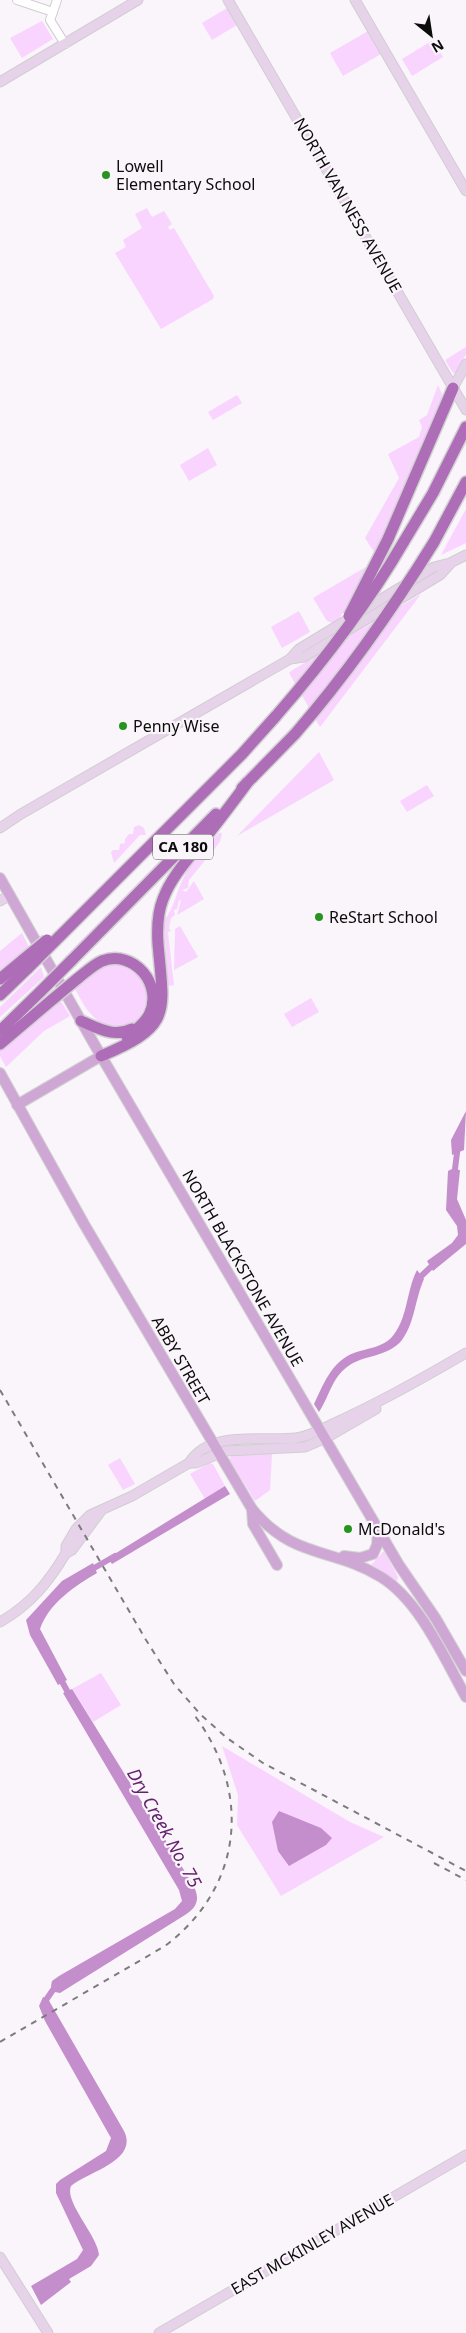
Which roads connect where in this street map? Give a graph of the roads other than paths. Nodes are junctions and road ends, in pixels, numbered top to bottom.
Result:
1 (17, 0) edge
2 (57, 0) edge
3 (138, 0) edge
4 (228, 0) edge
5 (355, 0) edge
6 (53, 12) junction
7 (65, 44) junction
8 (0, 82) edge
9 (466, 192) edge
10 (466, 364) edge
11 (453, 388) junction
12 (466, 410) edge
13 (466, 427) edge
14 (466, 482) edge
15 (466, 498) edge
16 (434, 542) junction
17 (466, 555) edge
18 (320, 663) junction
19 (248, 783) junction
20 (21, 814) junction
21 (0, 822) edge
22 (0, 828) edge
23 (0, 878) edge
24 (10, 895) junction
25 (0, 901) edge
26 (26, 963) junction
27 (0, 979) edge
28 (0, 996) edge
29 (81, 1021) junction
30 (144, 1022) junction
31 (2, 1036) edge
32 (102, 1056) junction
33 (0, 1073) edge
34 (17, 1104) junction
35 (466, 1353) edge
36 (323, 1434) junction
37 (215, 1449) junction
38 (252, 1509) junction
39 (378, 1528) junction
40 (304, 1549) junction
41 (276, 1565) dead end
42 (0, 1622) edge
43 (466, 1671) edge
44 (466, 1697) edge
45 (466, 2155) edge
46 (0, 2257) edge
47 (48, 2333) edge
48 (159, 2333) edge

1 - 6 street
2 - 6 street
3 - 7 main road
4 - 11 main road, NORTH VAN NESS AVENUE
5 - 9 main road
6 - 7 street
7 - 8 main road
10 - 11 main road
11 - 12 main road, NORTH VAN NESS AVENUE
11 - 18 highway, bridge
13 - 18 highway, CA 180, bridge
14 - 16 highway, CA 180
15 - 16 highway
16 - 19 highway, CA 180, bridge
17 - 20 main road
18 - 26 highway, CA 180, bridge
19 - 31 highway, CA 180, bridge
19 - 32 highway
20 - 21 main road
20 - 22 main road
23 - 24 main road, NORTH BLACKSTONE AVENUE
24 - 25 main road
24 - 29 main road, NORTH BLACKSTONE AVENUE
26 - 27 highway
26 - 28 highway, CA 180
29 - 30 highway
29 - 32 main road, NORTH BLACKSTONE AVENUE
30 - 31 highway, bridge
30 - 32 highway
32 - 34 main road
32 - 36 main road, NORTH BLACKSTONE AVENUE
33 - 34 main road, ABBY STREET
34 - 37 main road, ABBY STREET
35 - 36 main road
36 - 37 main road
36 - 39 main road, NORTH BLACKSTONE AVENUE
37 - 38 main road, ABBY STREET
37 - 42 main road
38 - 40 main road, ABBY STREET
38 - 41 main road
39 - 40 main road
39 - 43 main road, NORTH BLACKSTONE AVENUE
40 - 44 main road, ABBY STREET
45 - 48 main road, EAST MCKINLEY AVENUE
46 - 47 main road

